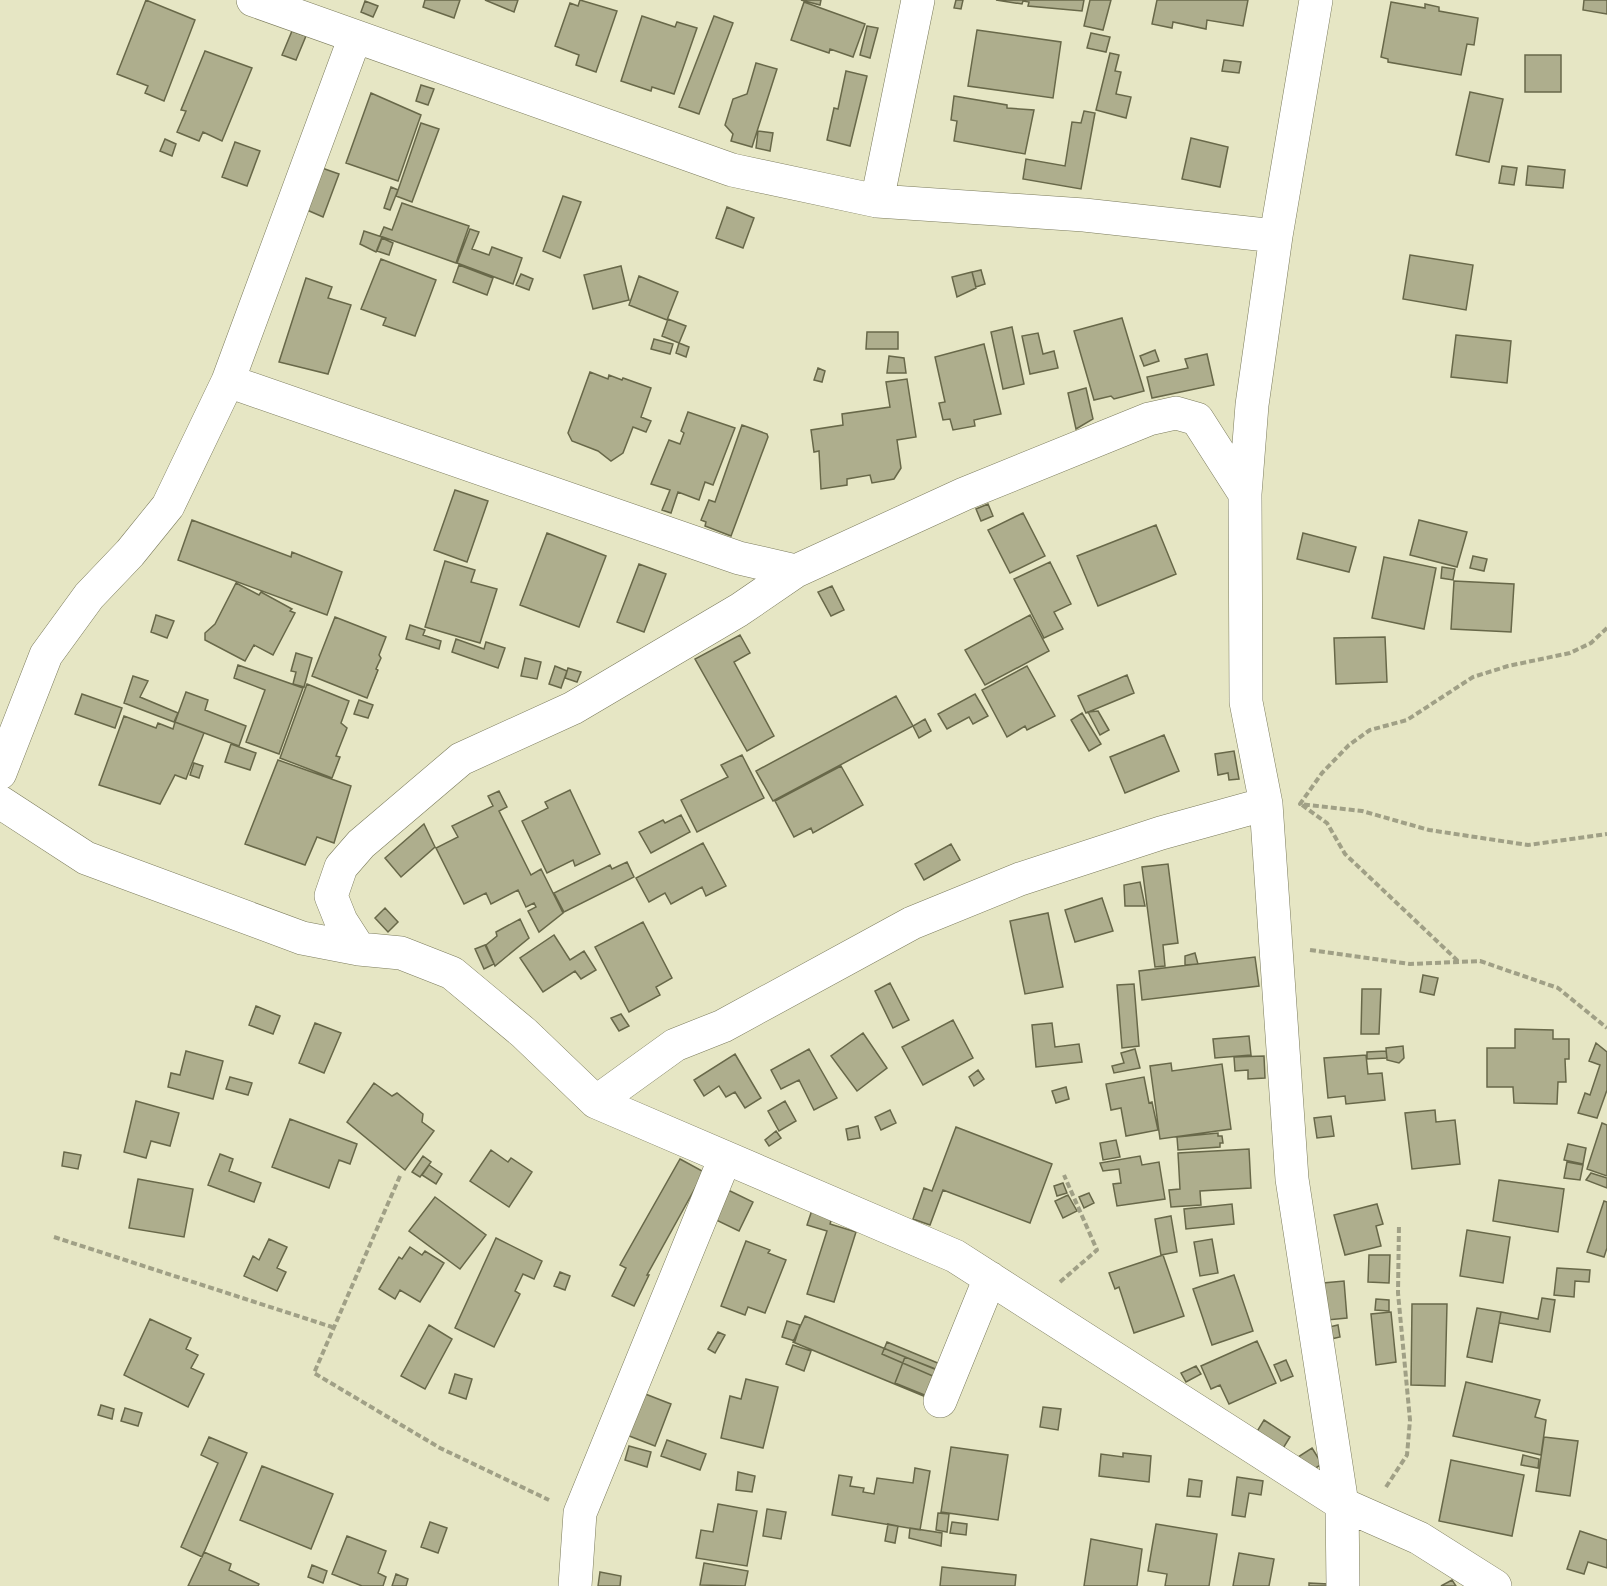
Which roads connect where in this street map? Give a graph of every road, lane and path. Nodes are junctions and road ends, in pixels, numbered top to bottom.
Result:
1 (253, 0) edge
2 (918, 0) edge
3 (1316, 0) edge
4 (355, 37) junction
5 (877, 201) junction
6 (1276, 236) junction
7 (228, 381) junction
8 (1245, 494) junction
9 (796, 571) junction
10 (1607, 628) edge
11 (0, 773) edge
12 (0, 802) edge
13 (1266, 804) junction
14 (1300, 804) junction
15 (1607, 834) edge
16 (1272, 914) junction
17 (358, 949) junction
18 (1459, 962) junction
19 (1607, 1028) edge
20 (596, 1102) junction
21 (725, 1158) junction
22 (1064, 1175) dead end
23 (400, 1176) dead end
24 (1399, 1224) dead end
25 (54, 1237) dead end
26 (990, 1278) junction
27 (1033, 1306) junction
28 (332, 1327) junction
29 (940, 1401) dead end
30 (1354, 1509) junction
31 (580, 1513) junction
32 (574, 1586) edge
33 (1343, 1586) edge
34 (1495, 1586) edge

1 - 4 street
2 - 5 street
3 - 6 street
4 - 5 street
4 - 7 street
5 - 6 street
6 - 8 street
7 - 9 street
7 - 11 street
8 - 9 street
8 - 13 street
9 - 17 street
10 - 14 path
12 - 17 street
13 - 14 path
13 - 16 street
13 - 20 street
14 - 15 path
14 - 18 path
16 - 18 path
16 - 30 street
17 - 20 street
18 - 19 path
20 - 21 street
21 - 26 street
21 - 31 street
22 - 27 path
23 - 28 path
24 - 30 path
25 - 28 path
26 - 27 street
26 - 29 street
27 - 30 street
28 - 31 path
30 - 33 street
30 - 34 street
31 - 32 street

